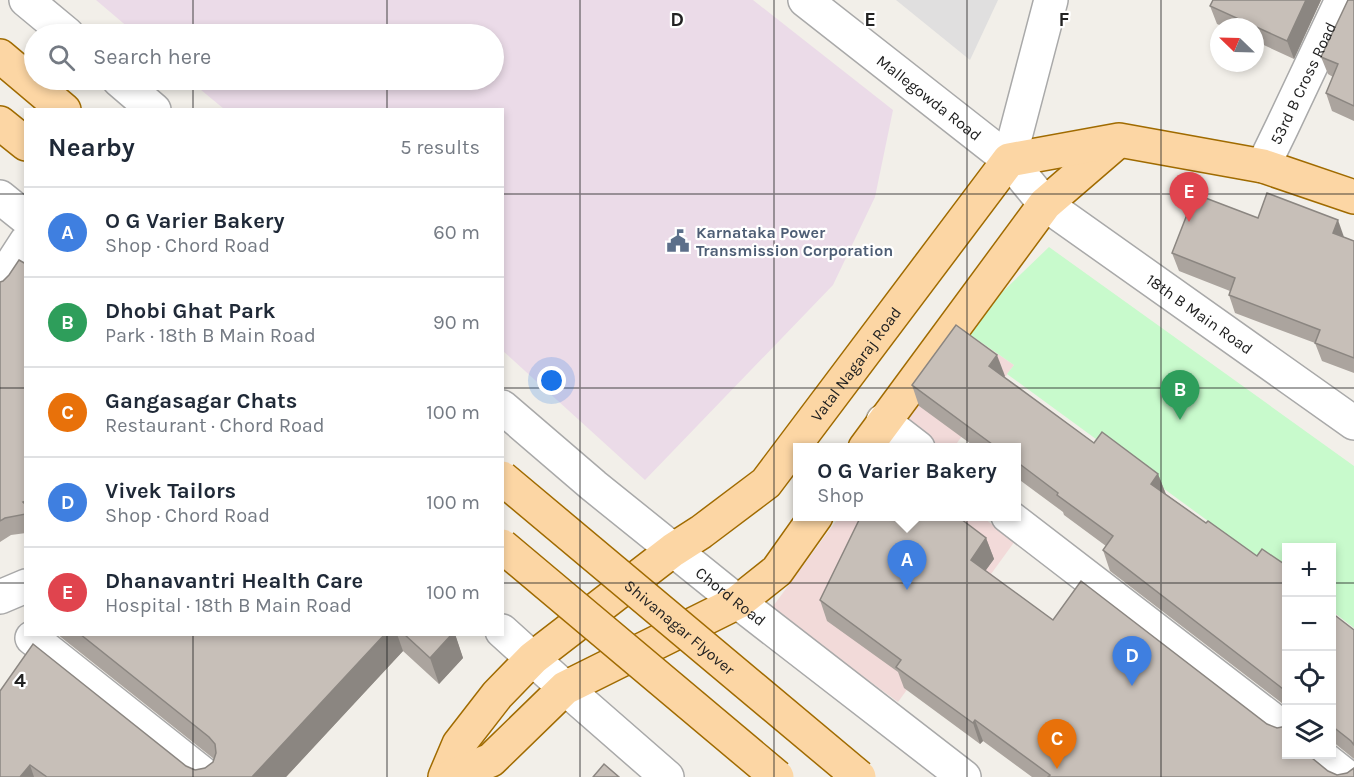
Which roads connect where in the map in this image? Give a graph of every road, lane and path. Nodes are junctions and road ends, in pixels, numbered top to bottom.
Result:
1 (26, 0) edge
2 (805, 0) edge
3 (1051, 0) edge
4 (1342, 0) edge
5 (55, 24) edge
6 (0, 56) edge
7 (24, 76) edge
8 (40, 90) edge
9 (131, 90) edge
10 (62, 108) edge
11 (152, 108) edge
12 (0, 123) edge
13 (1119, 140) junction
14 (24, 142) edge
15 (1009, 160) junction
16 (1263, 166) junction
17 (0, 197) edge
18 (1354, 197) edge
19 (1045, 204) junction
20 (24, 216) edge
21 (24, 245) edge
22 (0, 282) edge
23 (504, 409) edge
24 (883, 421) junction
25 (1354, 423) edge
26 (796, 443) edge
27 (868, 443) edge
28 (913, 443) edge
29 (793, 447) edge
30 (504, 480) edge
31 (812, 521) edge
32 (1015, 521) edge
33 (504, 548) edge
34 (673, 550) junction
35 (24, 587) edge
36 (0, 597) edge
37 (738, 602) junction
38 (504, 633) edge
39 (32, 638) dead end
40 (533, 658) junction
41 (565, 688) junction
42 (1282, 726) edge
43 (1324, 759) edge
44 (207, 777) edge
45 (445, 777) edge
46 (450, 777) edge
47 (667, 777) edge
48 (777, 777) edge
49 (859, 777) edge
50 (964, 777) edge
51 (1347, 777) edge

1 - 5 street
2 - 15 street, Mallegowda Road
3 - 15 street
4 - 16 street, 53rd B Cross Road
6 - 7 main road
8 - 10 main road
9 - 11 street
12 - 14 main road
13 - 15 main road
13 - 16 main road
13 - 19 main road
15 - 19 street, Mallegowda Road
15 - 26 main road, Vatal Nagaraj Road
16 - 18 main road
17 - 20 street
19 - 24 main road
19 - 25 street, 18th B Main Road
21 - 22 street
23 - 34 street, Chord Road
24 - 27 main road
24 - 28 street
29 - 34 main road, Vatal Nagaraj Road
30 - 49 main road, Shivanagar Flyover, bridge
31 - 37 main road
32 - 42 street
33 - 48 main road, bridge
34 - 37 street, Chord Road
34 - 40 main road, Vatal Nagaraj Road
35 - 36 street
37 - 41 main road
37 - 50 street, Chord Road
38 - 40 street
39 - 44 street
40 - 41 street
40 - 45 main road, Vatal Nagaraj Road
41 - 46 main road
41 - 47 street
43 - 51 street

